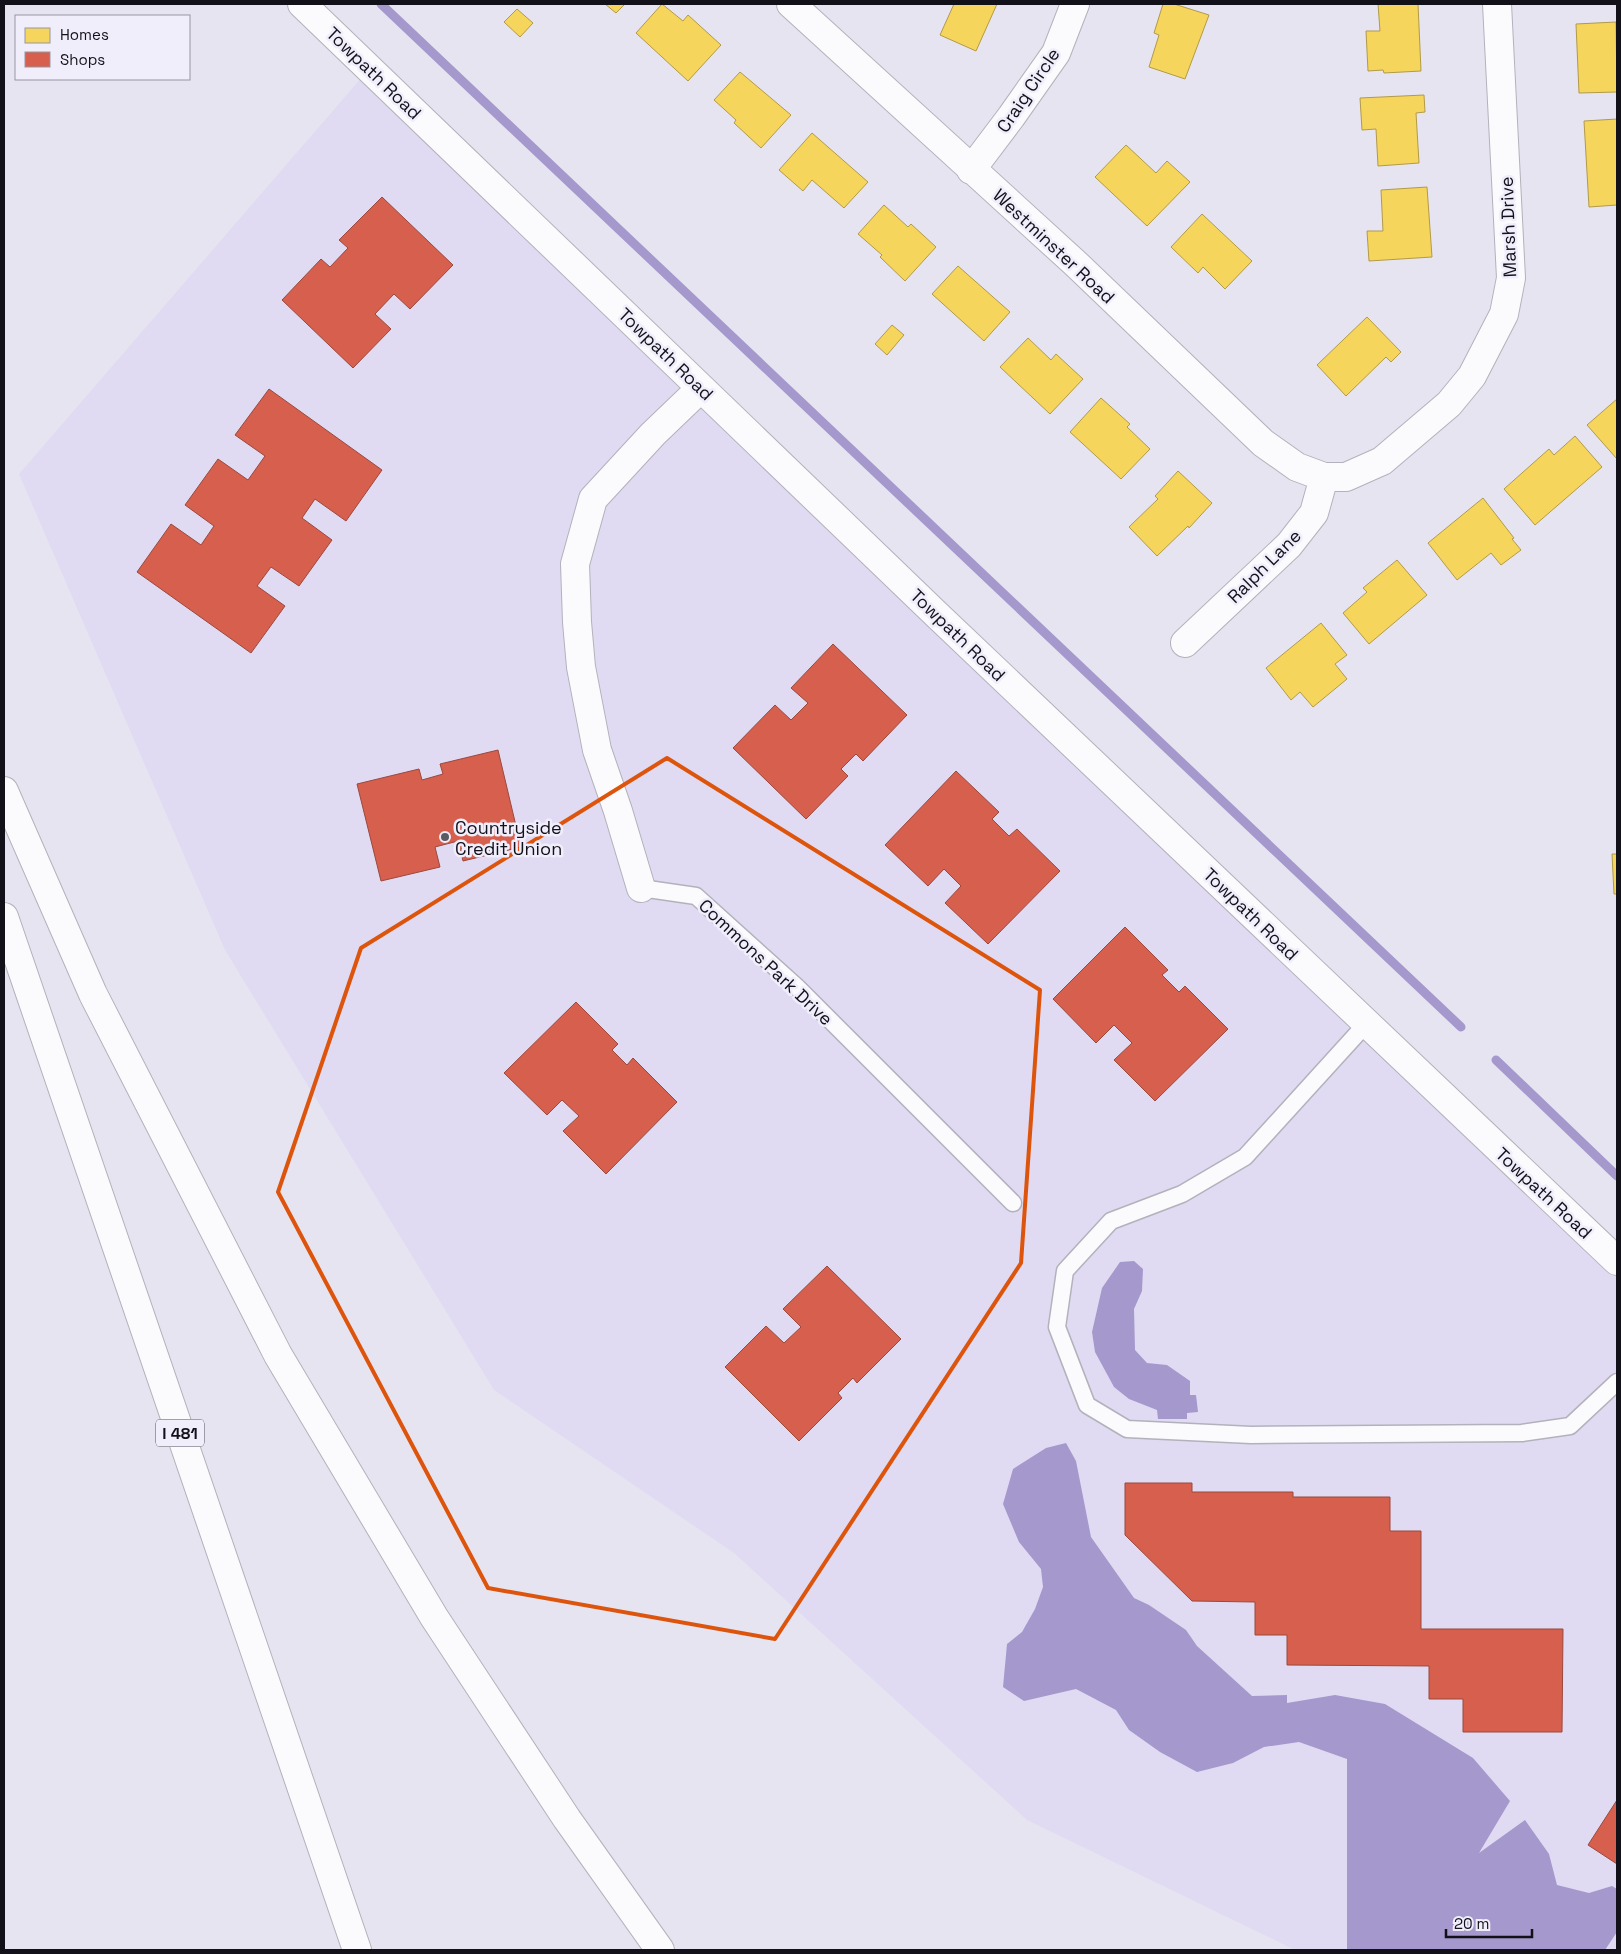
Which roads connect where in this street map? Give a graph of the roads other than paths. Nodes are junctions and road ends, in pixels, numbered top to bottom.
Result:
1 (302, 4) edge
2 (791, 4) edge
3 (1074, 4) edge
4 (1497, 4) edge
5 (972, 170) junction
6 (701, 388) junction
7 (1324, 477) junction
8 (1185, 643) dead end
9 (4, 791) edge
10 (642, 888) joint
11 (4, 917) edge
12 (1366, 1024) junction
13 (1013, 1203) dead end
14 (1617, 1261) edge
15 (1617, 1382) edge
16 (357, 1950) edge
17 (660, 1950) edge

1 - 6 main road, Towpath Road
2 - 5 main road, Westminster Road
3 - 5 main road, Craig Circle
4 - 7 main road, Marsh Drive
5 - 7 main road, Westminster Road
6 - 10 main road, Commons Park Drive
6 - 12 main road, Towpath Road
7 - 8 main road, Ralph Lane
9 - 17 main road
10 - 13 lane, Commons Park Drive
11 - 16 main road, I 481
12 - 14 main road, Towpath Road
12 - 15 lane

